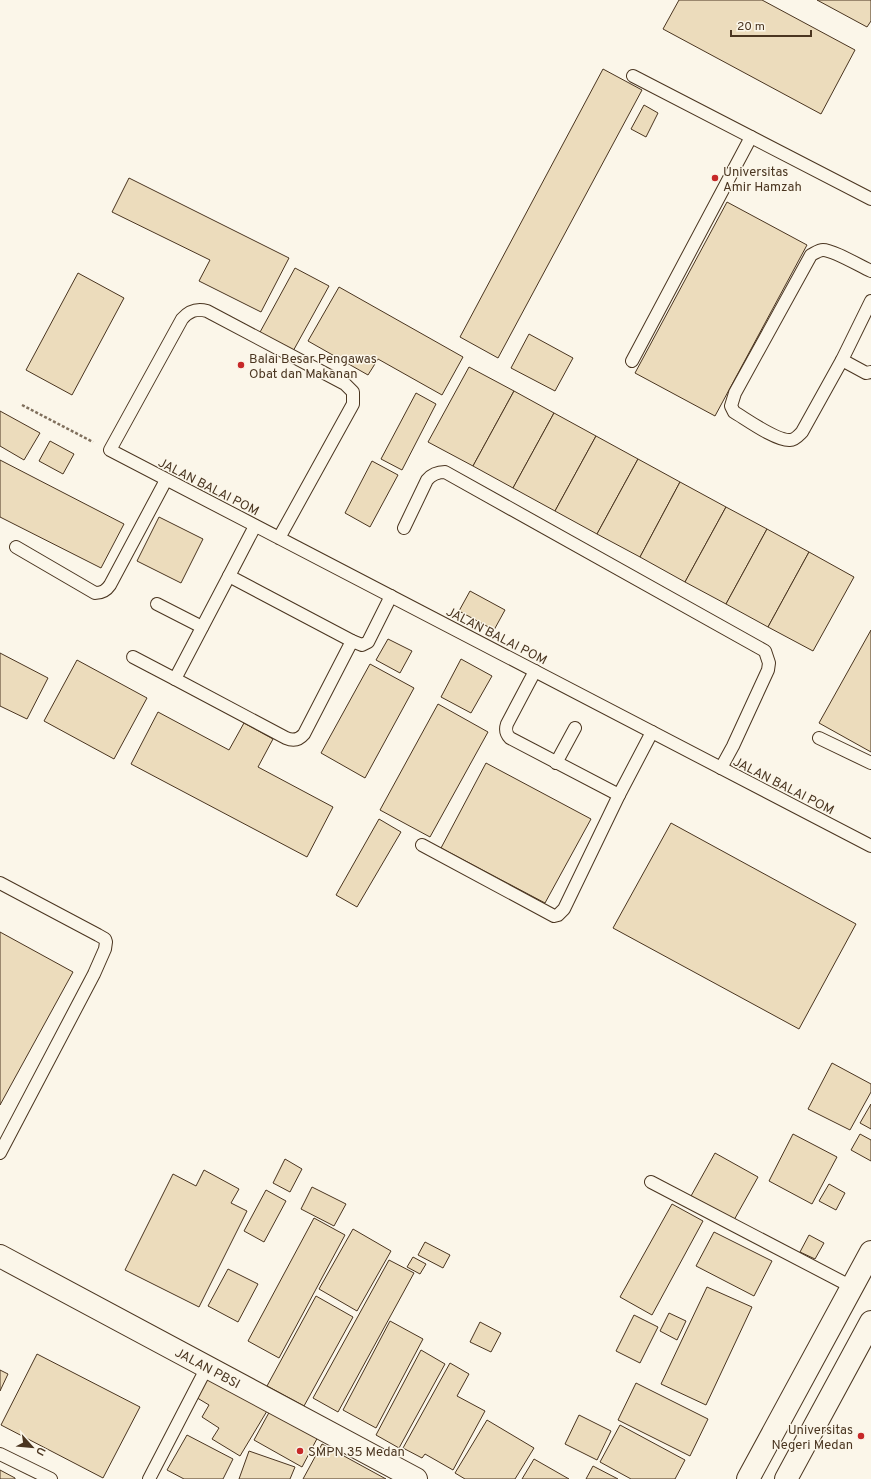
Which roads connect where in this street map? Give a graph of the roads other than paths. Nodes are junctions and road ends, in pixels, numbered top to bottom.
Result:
1 (633, 76) dead end
2 (751, 137) junction
3 (871, 199) edge
4 (871, 271) edge
5 (871, 301) edge
6 (842, 360) junction
7 (632, 361) dead end
8 (869, 375) edge
9 (166, 480) junction
10 (256, 526) junction
11 (404, 528) dead end
12 (279, 538) junction
13 (16, 547) dead end
14 (229, 576) junction
15 (391, 596) junction
16 (157, 604) dead end
17 (202, 627) junction
18 (352, 641) junction
19 (133, 657) dead end
20 (534, 671) junction
21 (174, 679) junction
22 (575, 728) dead end
23 (652, 732) junction
24 (819, 738) dead end
25 (556, 763) junction
26 (871, 764) edge
27 (721, 768) junction
28 (619, 795) junction
29 (422, 845) dead end
30 (871, 846) edge
31 (0, 883) edge
32 (0, 1152) edge
33 (652, 1182) dead end
34 (871, 1252) edge
35 (0, 1256) edge
36 (852, 1287) junction
37 (871, 1322) edge
38 (207, 1367) junction
39 (0, 1454) edge
40 (51, 1479) edge
41 (148, 1479) edge
42 (416, 1479) edge
43 (748, 1479) edge
44 (786, 1479) edge

1 - 2 lane
2 - 3 lane
2 - 7 lane
4 - 6 lane
5 - 6 lane
6 - 8 lane
9 - 10 lane, JALAN BALAI POM
9 - 12 lane, JALAN BALAI POM
9 - 13 lane
10 - 12 lane, JALAN BALAI POM
10 - 14 lane
11 - 27 lane
12 - 15 lane, JALAN BALAI POM
14 - 17 lane
14 - 18 lane
15 - 18 lane
15 - 20 lane, JALAN BALAI POM
16 - 17 lane
17 - 21 lane
18 - 21 lane
19 - 21 lane
20 - 23 lane, JALAN BALAI POM
20 - 25 lane
22 - 25 lane
23 - 27 lane, JALAN BALAI POM
23 - 28 lane
24 - 26 lane
25 - 28 lane
27 - 30 lane, JALAN BALAI POM
28 - 29 lane
31 - 32 lane
33 - 36 lane
34 - 36 street
35 - 38 street, JALAN PBSI
36 - 43 street
37 - 44 street
38 - 41 lane
38 - 42 street, JALAN PBSI
39 - 40 lane

